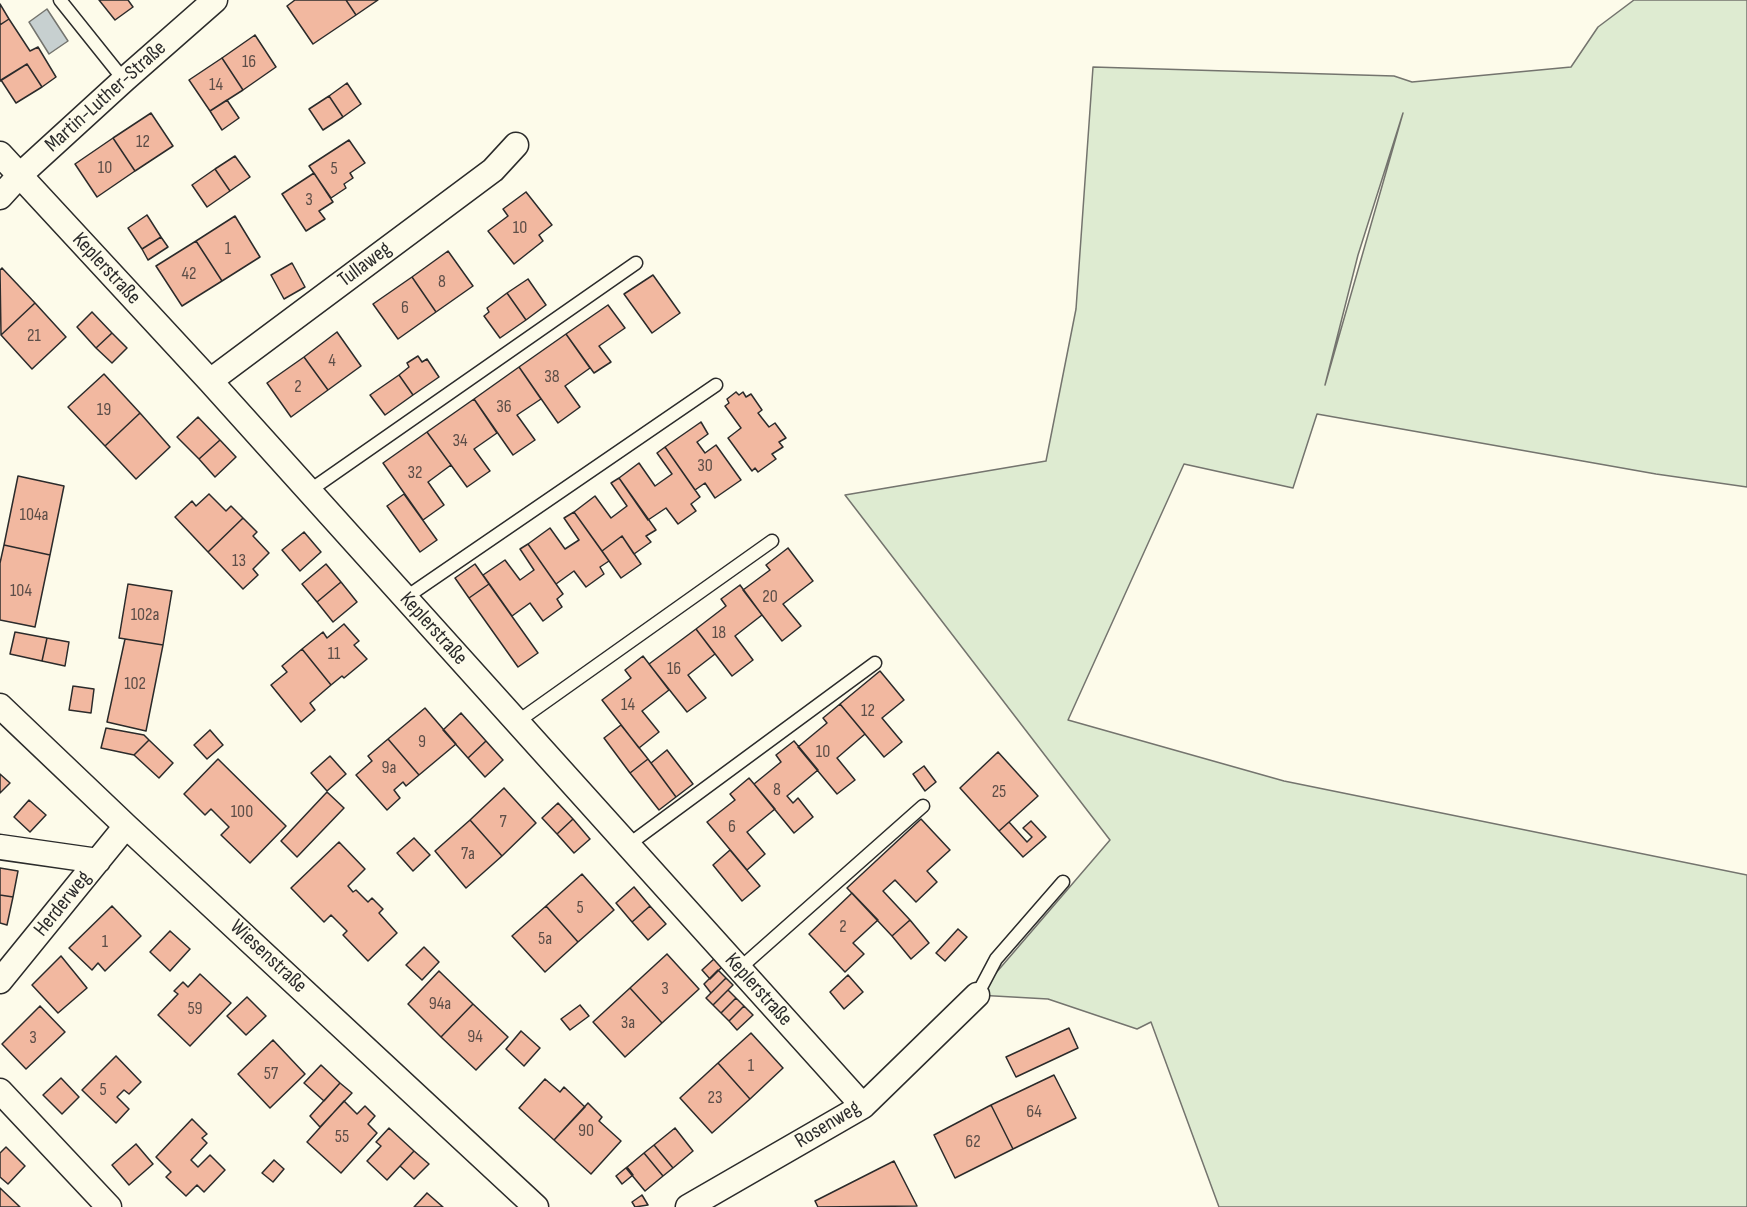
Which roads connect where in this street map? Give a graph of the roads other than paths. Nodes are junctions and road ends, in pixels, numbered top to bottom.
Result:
1 (60, 0) edge
2 (215, 0) edge
3 (124, 80) junction
4 (516, 145) dead end
5 (0, 154) edge
6 (20, 175) junction
7 (0, 197) edge
8 (636, 263) dead end
9 (210, 381) junction
10 (716, 385) dead end
11 (309, 491) junction
12 (772, 541) dead end
13 (405, 598) junction
14 (875, 663) dead end
15 (0, 706) edge
16 (517, 722) junction
17 (923, 806) dead end
18 (126, 826) junction
19 (628, 845) junction
20 (0, 847) edge
21 (98, 861) junction
22 (1063, 882) dead end
23 (739, 969) junction
24 (0, 980) edge
25 (976, 995) joint
26 (0, 1090) edge
27 (862, 1106) junction
28 (109, 1207) edge
29 (536, 1207) edge
30 (688, 1207) edge

1 - 3 lane
2 - 3 street, Martin-Luther-Straße
3 - 6 street, Martin-Luther-Straße
4 - 9 street, Tullaweg
5 - 6 street, Keplerstraße
6 - 7 street, Martin-Luther-Straße
6 - 9 street, Keplerstraße
8 - 11 lane
9 - 11 street, Keplerstraße
10 - 13 lane
11 - 13 street, Keplerstraße
12 - 16 lane
13 - 16 street, Keplerstraße
14 - 19 lane
15 - 18 street, Wiesenstraße
16 - 19 street, Keplerstraße
17 - 23 lane
18 - 21 street, Herderweg
18 - 29 street, Wiesenstraße
19 - 23 street, Keplerstraße
20 - 21 street
21 - 24 street, Herderweg
22 - 25 lane
23 - 27 street, Keplerstraße
25 - 27 street, Rosenweg
26 - 28 street
27 - 30 street, Rosenweg

